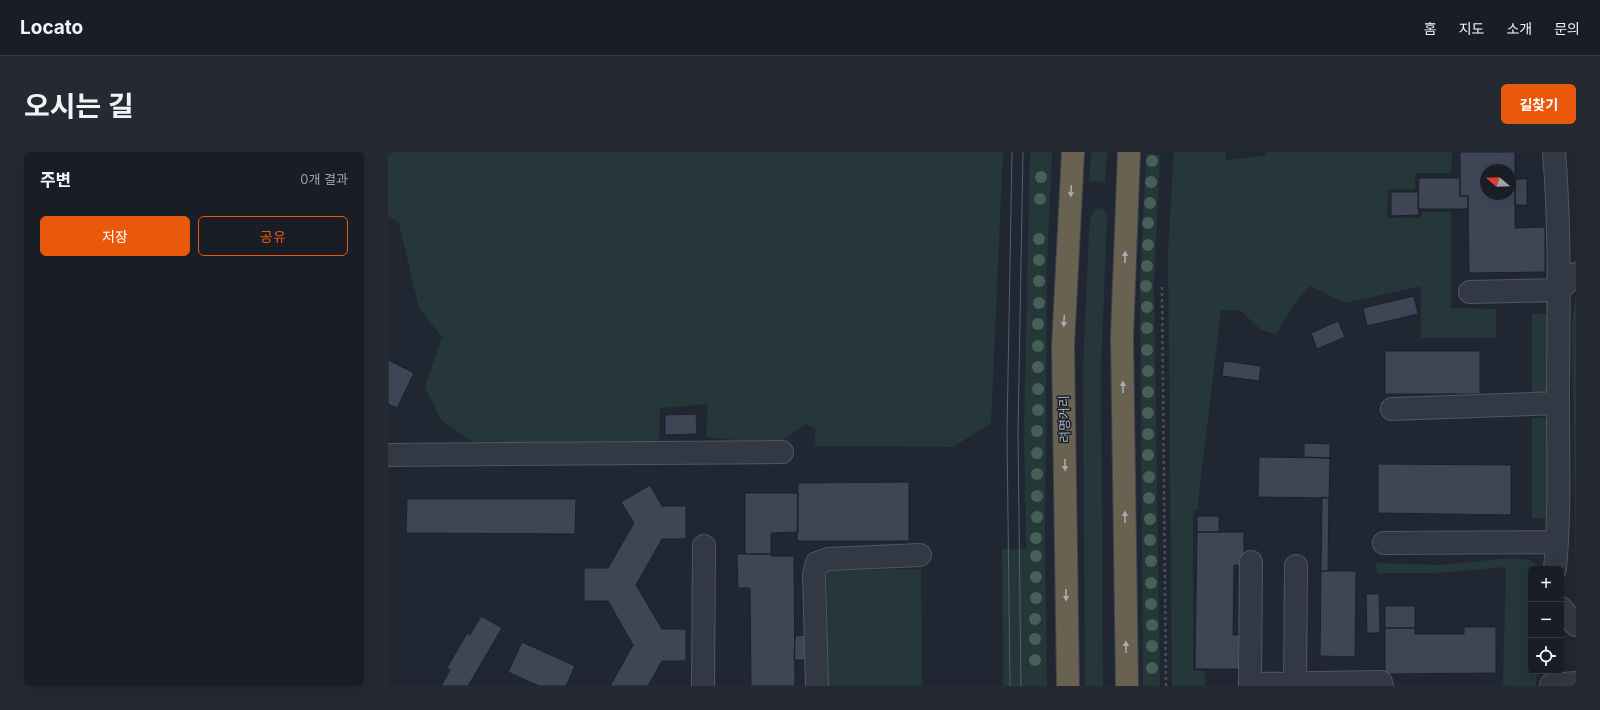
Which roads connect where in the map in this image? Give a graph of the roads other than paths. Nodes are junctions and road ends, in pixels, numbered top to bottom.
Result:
1 (1073, 152) edge
2 (1128, 152) edge
3 (1554, 152) edge
4 (1576, 274) edge
5 (1559, 290) junction
6 (1470, 292) dead end
7 (1558, 403) junction
8 (1392, 409) dead end
9 (782, 452) dead end
10 (388, 456) edge
11 (1557, 542) junction
12 (1384, 543) dead end
13 (704, 546) dead end
14 (920, 555) dead end
15 (1251, 562) dead end
16 (1296, 566) dead end
17 (1555, 566) edge
18 (1564, 611) edge
19 (1576, 625) edge
20 (1551, 681) edge
21 (1576, 683) edge
22 (1295, 684) junction
23 (703, 686) edge
24 (817, 686) edge
25 (1068, 686) edge
26 (1127, 686) edge
27 (1382, 686) edge

1 -> 25 highway, 려명거리
26 -> 2 highway
3 - 5 street
4 - 5 street
5 - 6 street
5 - 7 street
7 - 8 street
7 - 11 street
9 - 10 street
11 - 12 street
11 - 17 street
13 - 23 street
14 - 24 street
15 - 22 street
16 - 22 street
18 - 19 street
20 - 21 street
22 - 27 street

